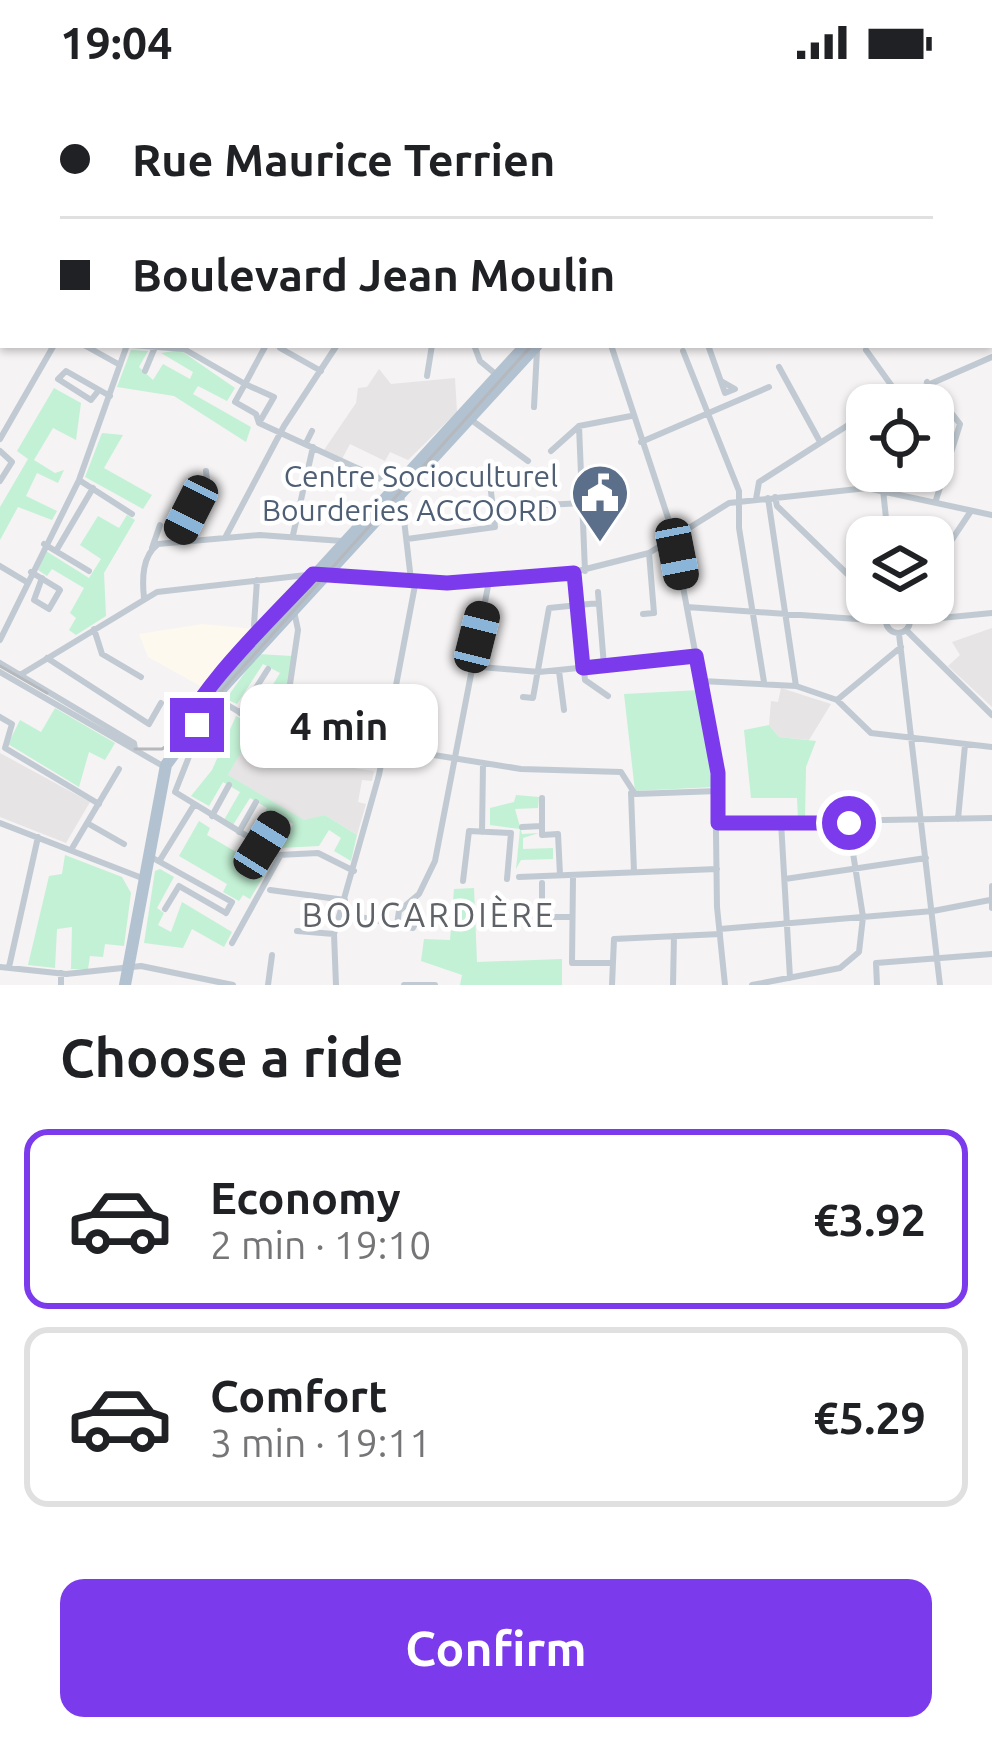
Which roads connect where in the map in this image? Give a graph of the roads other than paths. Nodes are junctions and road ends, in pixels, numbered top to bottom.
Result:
1 (51, 348) edge
2 (90, 348) edge
3 (128, 348) edge
4 (155, 348) edge
5 (170, 348) edge
6 (264, 348) edge
7 (280, 348) edge
8 (335, 348) edge
9 (432, 348) edge
10 (475, 348) edge
11 (523, 348) edge
12 (535, 348) edge
13 (537, 348) edge
14 (612, 348) edge
15 (709, 348) edge
16 (866, 350) dead end
17 (683, 351) dead end
18 (992, 357) edge
19 (120, 364) junction
20 (778, 367) dead end
21 (145, 371) dead end
22 (321, 371) junction
23 (427, 376) dead end
24 (497, 376) junction
25 (721, 380) dead end
26 (927, 382) junction
27 (245, 384) junction
28 (890, 384) edge
29 (923, 384) edge
30 (769, 387) dead end
31 (99, 390) junction
32 (110, 396) junction
33 (534, 406) dead end
34 (708, 413) junction
35 (0, 416) edge
36 (631, 416) junction
37 (470, 419) junction
38 (10, 422) junction
39 (260, 423) junction
40 (846, 425) edge
41 (579, 426) junction
42 (312, 430) dead end
43 (1, 436) edge
44 (281, 436) junction
45 (819, 440) junction
46 (640, 442) junction
47 (309, 445) junction
48 (0, 451) edge
49 (551, 451) dead end
50 (528, 461) dead end
51 (206, 470) dead end
52 (79, 480) junction
53 (414, 480) junction
54 (0, 481) edge
55 (93, 488) junction
56 (398, 490) junction
57 (846, 490) edge
58 (901, 492) edge
59 (771, 497) junction
60 (756, 499) junction
61 (741, 500) junction
62 (936, 501) junction
63 (584, 503) junction
64 (524, 506) dead end
65 (972, 509) junction
66 (132, 514) dead end
67 (992, 514) edge
68 (160, 525) dead end
69 (293, 535) junction
70 (226, 536) junction
71 (954, 536) edge
72 (407, 539) junction
73 (176, 541) junction
74 (342, 541) junction
75 (674, 542) junction
76 (44, 544) junction
77 (152, 548) junction
78 (56, 551) junction
79 (649, 553) junction
80 (0, 566) edge
81 (30, 571) junction
82 (585, 571) junction
83 (89, 572) dead end
84 (846, 572) edge
85 (574, 573) junction
86 (320, 574) junction
87 (42, 578) junction
88 (257, 580) junction
89 (413, 580) junction
90 (25, 581) junction
91 (489, 581) junction
92 (598, 592) dead end
93 (144, 598) junction
94 (599, 603) junction
95 (577, 605) junction
96 (688, 607) junction
97 (294, 611) junction
98 (754, 612) junction
99 (846, 612) edge
100 (992, 613) edge
101 (643, 614) dead end
102 (787, 614) junction
103 (954, 617) edge
104 (892, 624) edge
105 (908, 624) edge
106 (254, 625) dead end
107 (94, 629) junction
108 (903, 632) junction
109 (0, 640) edge
110 (901, 647) junction
111 (696, 656) junction
112 (47, 658) junction
113 (469, 666) junction
114 (604, 666) junction
115 (0, 668) edge
116 (583, 668) junction
117 (268, 669) dead end
118 (560, 671) junction
119 (539, 672) junction
120 (20, 675) junction
121 (141, 676) dead end
122 (702, 681) junction
123 (764, 682) junction
124 (796, 686) junction
125 (46, 695) junction
126 (523, 697) dead end
127 (608, 697) dead end
128 (214, 698) junction
129 (837, 700) junction
130 (161, 703) dead end
131 (564, 710) dead end
132 (240, 713) junction
133 (992, 715) edge
134 (0, 717) edge
135 (278, 735) dead end
136 (910, 737) junction
137 (965, 744) junction
138 (281, 745) dead end
139 (383, 747) junction
140 (992, 747) edge
141 (451, 759) junction
142 (483, 764) junction
143 (166, 766) junction
144 (119, 770) dead end
145 (229, 785) dead end
146 (718, 791) junction
147 (631, 793) junction
148 (542, 798) dead end
149 (256, 802) dead end
150 (99, 804) junction
151 (194, 805) junction
152 (212, 816) junction
153 (280, 817) dead end
154 (992, 818) edge
155 (958, 819) junction
156 (921, 820) junction
157 (848, 821) junction
158 (781, 822) junction
159 (0, 823) edge
160 (87, 823) junction
161 (718, 823) junction
162 (542, 826) junction
163 (522, 827) dead end
164 (238, 832) junction
165 (482, 832) junction
166 (38, 837) junction
167 (124, 844) dead end
168 (262, 845) junction
169 (70, 850) junction
170 (280, 856) junction
171 (154, 858) junction
172 (926, 858) junction
173 (717, 869) junction
174 (855, 869) junction
175 (354, 872) junction
176 (634, 872) junction
177 (185, 874) junction
178 (560, 875) junction
179 (519, 877) dead end
180 (573, 878) dead end
181 (144, 879) junction
182 (507, 879) dead end
183 (784, 880) junction
184 (463, 881) dead end
185 (542, 884) dead end
186 (179, 886) junction
187 (992, 886) edge
188 (270, 890) dead end
189 (345, 900) junction
190 (991, 904) edge
191 (165, 909) dead end
192 (933, 911) junction
193 (341, 913) junction
194 (418, 916) dead end
195 (572, 917) junction
196 (863, 917) junction
197 (787, 923) junction
198 (397, 925) junction
199 (297, 931) dead end
200 (720, 931) junction
201 (334, 934) junction
202 (674, 936) junction
203 (232, 943) dead end
204 (992, 954) edge
205 (272, 955) dead end
206 (937, 958) junction
207 (613, 963) junction
208 (130, 965) junction
209 (4, 967) edge
210 (61, 973) junction
211 (809, 975) junction
212 (790, 978) junction
213 (210, 982) edge
214 (61, 985) edge
215 (125, 985) edge
216 (232, 985) edge
217 (268, 985) edge
218 (335, 985) edge
219 (404, 985) edge
220 (435, 985) edge
221 (612, 985) edge
222 (673, 985) edge
223 (726, 985) edge
224 (752, 985) edge
225 (812, 985) edge
226 (877, 985) edge
227 (940, 985) edge

1 - 38 street
2 - 19 street
3 - 19 street
4 - 21 street
5 - 27 street
6 - 27 street
7 - 22 street
8 - 22 street
9 - 23 street
10 - 24 street
11 - 24 main road
12 - 37 main road
13 - 33 street
14 - 36 street
15 - 25 street
16 - 28 street
17 - 34 street
18 - 26 street
19 - 32 street
20 - 45 street
22 - 44 street
24 - 56 main road
26 - 29 street
26 - 62 street
27 - 39 street
27 - 39 street
30 - 34 street
31 - 31 street
31 - 32 street
32 - 52 street
34 - 46 street
34 - 61 street
35 - 38 street
36 - 41 street
36 - 46 street
37 - 50 street
37 - 53 main road
38 - 43 street
39 - 44 street
40 - 45 street
41 - 49 street
41 - 63 street
42 - 47 street
44 - 47 street
44 - 70 street
45 - 60 street
46 - 75 street
47 - 56 street
47 - 69 street
48 - 54 street
51 - 73 street
52 - 55 street
52 - 76 street
53 - 56 main road
53 - 72 street
55 - 66 street
55 - 78 street
56 - 72 street
56 - 74 main road
56 - 86 main road
57 - 59 street
58 - 62 street
59 - 60 street
59 - 84 street
59 - 102 street
60 - 61 street
61 - 75 street
61 - 98 street
62 - 65 street
63 - 64 street
63 - 82 street
65 - 67 street
65 - 71 street
68 - 77 street
69 - 70 street
69 - 74 street
70 - 73 street
72 - 89 street
73 - 77 street
74 - 86 main road
75 - 79 street
75 - 96 street
76 - 78 street
76 - 81 street
77 - 93 street
78 - 83 street
79 - 82 street
79 - 101 street
80 - 90 street
81 - 87 street
81 - 90 street
82 - 85 street
85 - 91 street
85 - 95 street
86 - 88 street
86 - 89 street
86 - 97 main road
86 - 128 main road
87 - 87 street
88 - 93 street
88 - 106 street
89 - 91 street
89 - 139 street
90 - 109 street
91 - 113 street
92 - 94 street
93 - 107 street
94 - 95 street
94 - 114 street
95 - 116 street
95 - 119 street
96 - 98 street
96 - 111 street
97 - 128 main road
97 - 138 street
98 - 102 street
98 - 123 street
99 - 102 street
100 - 103 street
102 - 124 street
104 - 108 street
105 - 108 street
107 - 112 street
107 - 121 street
108 - 110 street
108 - 133 street
110 - 129 street
110 - 136 street
111 - 114 street
111 - 122 street
112 - 120 street
112 - 130 street
113 - 119 street
113 - 141 street
114 - 116 street
115 - 120 street
115 - 125 street
116 - 118 street
116 - 127 street
117 - 132 street
118 - 119 street
118 - 131 street
119 - 126 street
120 - 125 street
122 - 123 street
122 - 146 street
123 - 124 street
124 - 129 street
125 - 143 street
128 - 132 street
128 - 143 main road
128 - 151 street
129 - 136 street
132 - 135 street
134 - 150 street
136 - 137 street
136 - 156 street
137 - 140 street
137 - 155 street
139 - 141 street
139 - 175 street
141 - 142 street
141 - 198 street
142 - 147 street
142 - 165 street
143 - 171 main road
144 - 150 street
145 - 152 street
146 - 147 street
146 - 161 street
147 - 176 street
148 - 162 street
149 - 164 street
150 - 160 street
151 - 152 street
151 - 171 street
152 - 164 street
153 - 168 street
154 - 155 street
155 - 156 street
156 - 157 street
156 - 172 street
157 - 158 street
157 - 174 street
158 - 161 street
158 - 183 street
159 - 166 street
160 - 167 street
160 - 169 street
161 - 173 street
162 - 163 street
162 - 178 street
164 - 168 street
165 - 182 street
165 - 184 street
166 - 169 street
166 - 209 street
168 - 170 street
169 - 181 street
170 - 175 street
170 - 203 street
171 - 177 street
171 - 181 main road
172 - 174 street
172 - 192 street
173 - 176 street
173 - 200 street
174 - 183 street
174 - 196 street
175 - 189 street
176 - 178 street
177 - 186 street
177 - 186 street
178 - 179 street
180 - 195 street
181 - 208 main road
183 - 197 street
185 - 195 street
186 - 191 street
187 - 190 street
188 - 189 street
189 - 193 street
190 - 192 street
192 - 196 street
192 - 206 street
193 - 198 street
193 - 201 street
194 - 198 street
195 - 207 street
196 - 197 street
196 - 211 street
197 - 200 street
197 - 212 street
199 - 201 street
200 - 202 street
200 - 223 street
201 - 218 street
202 - 207 street
202 - 222 street
204 - 206 street
205 - 217 street
206 - 226 street
206 - 227 street
207 - 221 street
208 - 210 street
208 - 213 street
208 - 215 main road
209 - 210 street
210 - 214 street
211 - 212 street
211 - 225 street
212 - 224 street
213 - 216 street
219 - 220 street

